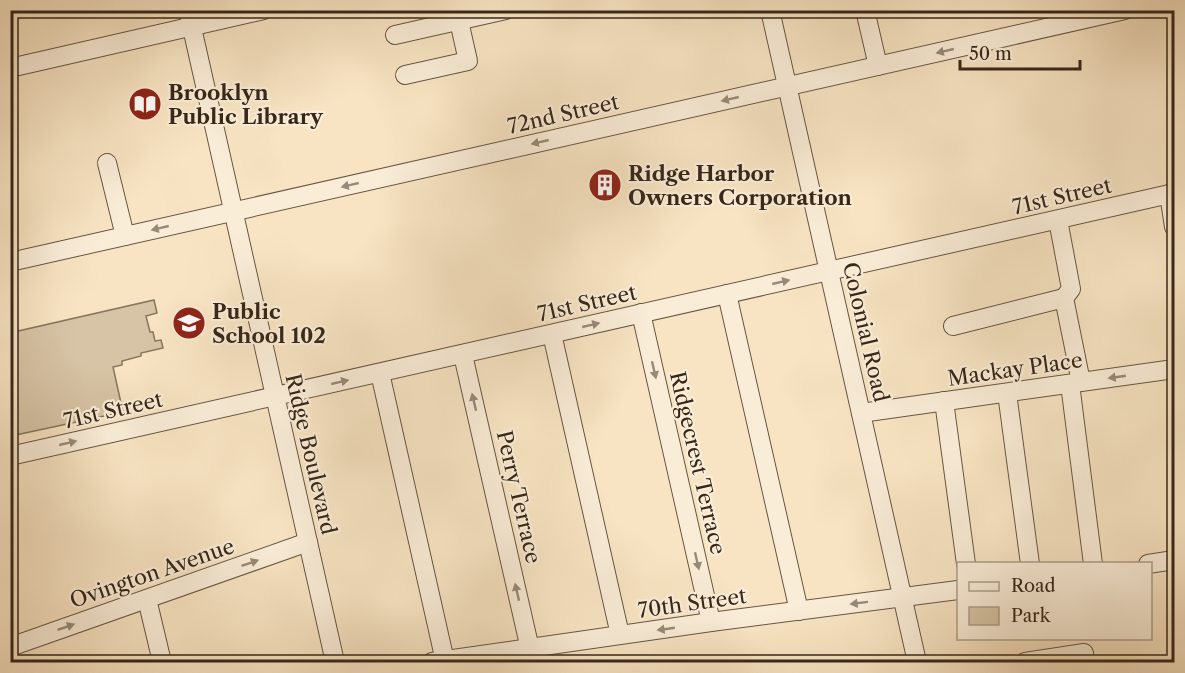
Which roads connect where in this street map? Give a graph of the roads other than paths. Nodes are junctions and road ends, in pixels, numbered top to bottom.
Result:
1 (264, 10) edge
2 (506, 10) edge
3 (770, 10) edge
4 (865, 10) edge
5 (1125, 10) edge
6 (190, 19) edge
7 (459, 21) junction
8 (395, 35) dead end
9 (878, 66) junction
10 (10, 68) edge
11 (405, 75) dead end
12 (788, 87) junction
13 (107, 163) dead end
14 (1172, 194) edge
15 (232, 212) junction
16 (1058, 220) junction
17 (1174, 227) edge
18 (124, 236) junction
19 (10, 262) edge
20 (829, 271) junction
21 (727, 294) junction
22 (1064, 298) junction
23 (641, 313) junction
24 (953, 326) dead end
25 (552, 334) junction
26 (463, 355) junction
27 (1174, 369) edge
28 (380, 373) junction
29 (1076, 383) junction
30 (1007, 393) junction
31 (275, 397) junction
32 (944, 401) junction
33 (861, 413) junction
34 (10, 456) edge
35 (308, 542) junction
36 (1174, 560) edge
37 (966, 562) edge
38 (1030, 562) edge
39 (1093, 562) edge
40 (1152, 563) edge
41 (957, 590) edge
42 (147, 598) junction
43 (902, 598) junction
44 (799, 611) junction
45 (711, 622) junction
46 (620, 635) junction
47 (10, 647) edge
48 (530, 649) junction
49 (1084, 653) dead end
50 (439, 662) edge
51 (162, 663) edge
52 (335, 663) edge
53 (917, 663) edge
54 (1025, 663) edge

1 - 6 street
2 - 7 street
3 - 12 street, Colonial Road
4 - 9 street
5 -> 9 street, 72nd Street
6 - 10 street
6 - 15 street, Ridge Boulevard
7 - 8 street
7 - 11 street
9 - 12 street, 72nd Street
12 -> 15 street, 72nd Street
12 - 20 street, Colonial Road
13 - 18 street
14 - 16 street, 71st Street
14 - 17 street
15 -> 18 street, 72nd Street
15 - 31 street, Ridge Boulevard
16 - 20 street, 71st Street
16 - 22 street
18 - 19 street, 72nd Street
21 -> 20 street, 71st Street
20 - 33 street, Colonial Road
21 - 23 street, 71st Street
21 - 44 street
22 - 24 street
22 - 29 street
25 -> 23 street, 71st Street
23 -> 45 street, Ridgecrest Terrace
25 - 26 street, 71st Street
25 - 46 street
26 - 28 street, 71st Street
48 -> 26 street, Perry Terrace
27 -> 29 street, Mackay Place
31 -> 28 street, 71st Street
28 - 50 street
29 - 30 street, Mackay Place
29 - 39 street
30 - 32 street, Mackay Place
30 - 38 street
34 -> 31 street, 71st Street
31 - 35 street, Ridge Boulevard
32 - 33 street, Mackay Place
32 - 37 street
33 - 43 street, Colonial Road
42 -> 35 street, Ovington Avenue
35 - 52 street, Ridge Boulevard
36 - 40 street
41 - 43 street, 70th Street
47 -> 42 street, Ovington Avenue
42 - 51 street
43 -> 44 street, 70th Street
43 - 53 street, Colonial Road
44 - 45 street, 70th Street
45 -> 46 street, 70th Street
46 - 48 street, 70th Street
48 - 50 street, 70th Street
49 - 54 street

